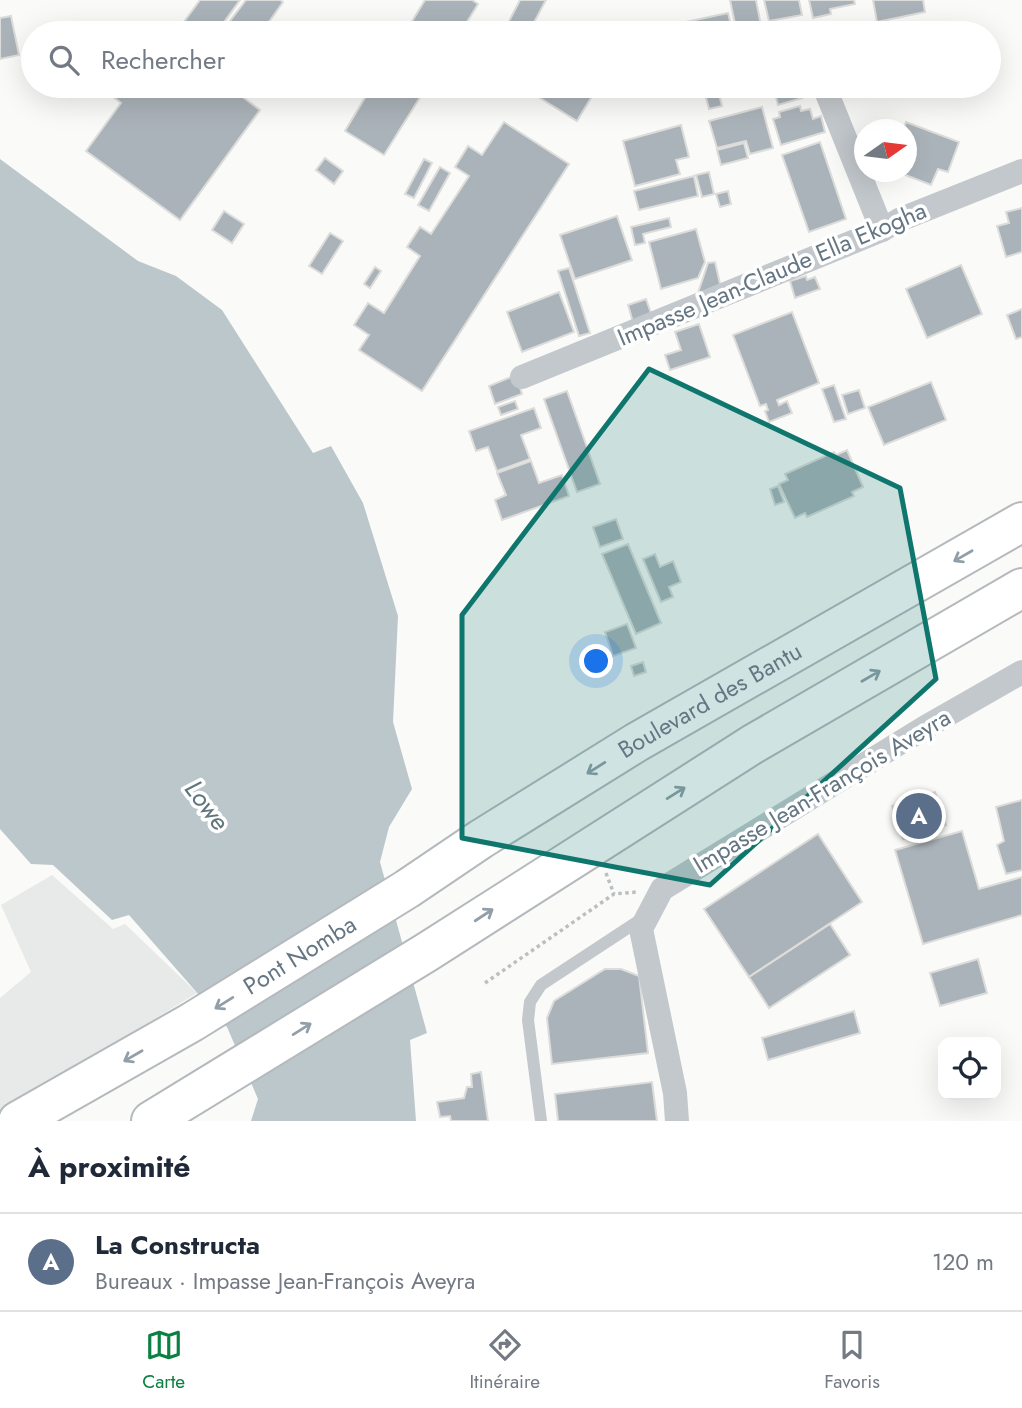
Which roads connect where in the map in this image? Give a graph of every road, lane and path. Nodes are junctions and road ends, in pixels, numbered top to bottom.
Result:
1 (829, 98) edge
2 (1022, 171) edge
3 (882, 230) junction
4 (522, 377) dead end
5 (1022, 522) edge
6 (1022, 588) edge
7 (1022, 671) edge
8 (605, 870) dead end
9 (407, 889) joint
10 (662, 889) junction
11 (614, 894) junction
12 (645, 922) junction
13 (485, 983) dead end
14 (18, 1121) edge
15 (151, 1121) edge
16 (541, 1121) edge
17 (677, 1121) edge

1 - 3 street
2 - 3 street, Impasse Jean-Claude Ella Ekogha
3 - 4 street, Impasse Jean-Claude Ella Ekogha
5 -> 9 highway, Boulevard des Bantu
15 -> 6 highway
7 - 10 street, Impasse Jean-François Aveyra
8 - 11 path
9 -> 14 highway, Pont Nomba
10 - 11 path
10 - 12 street
11 - 13 path
12 - 16 lane
12 - 17 street

